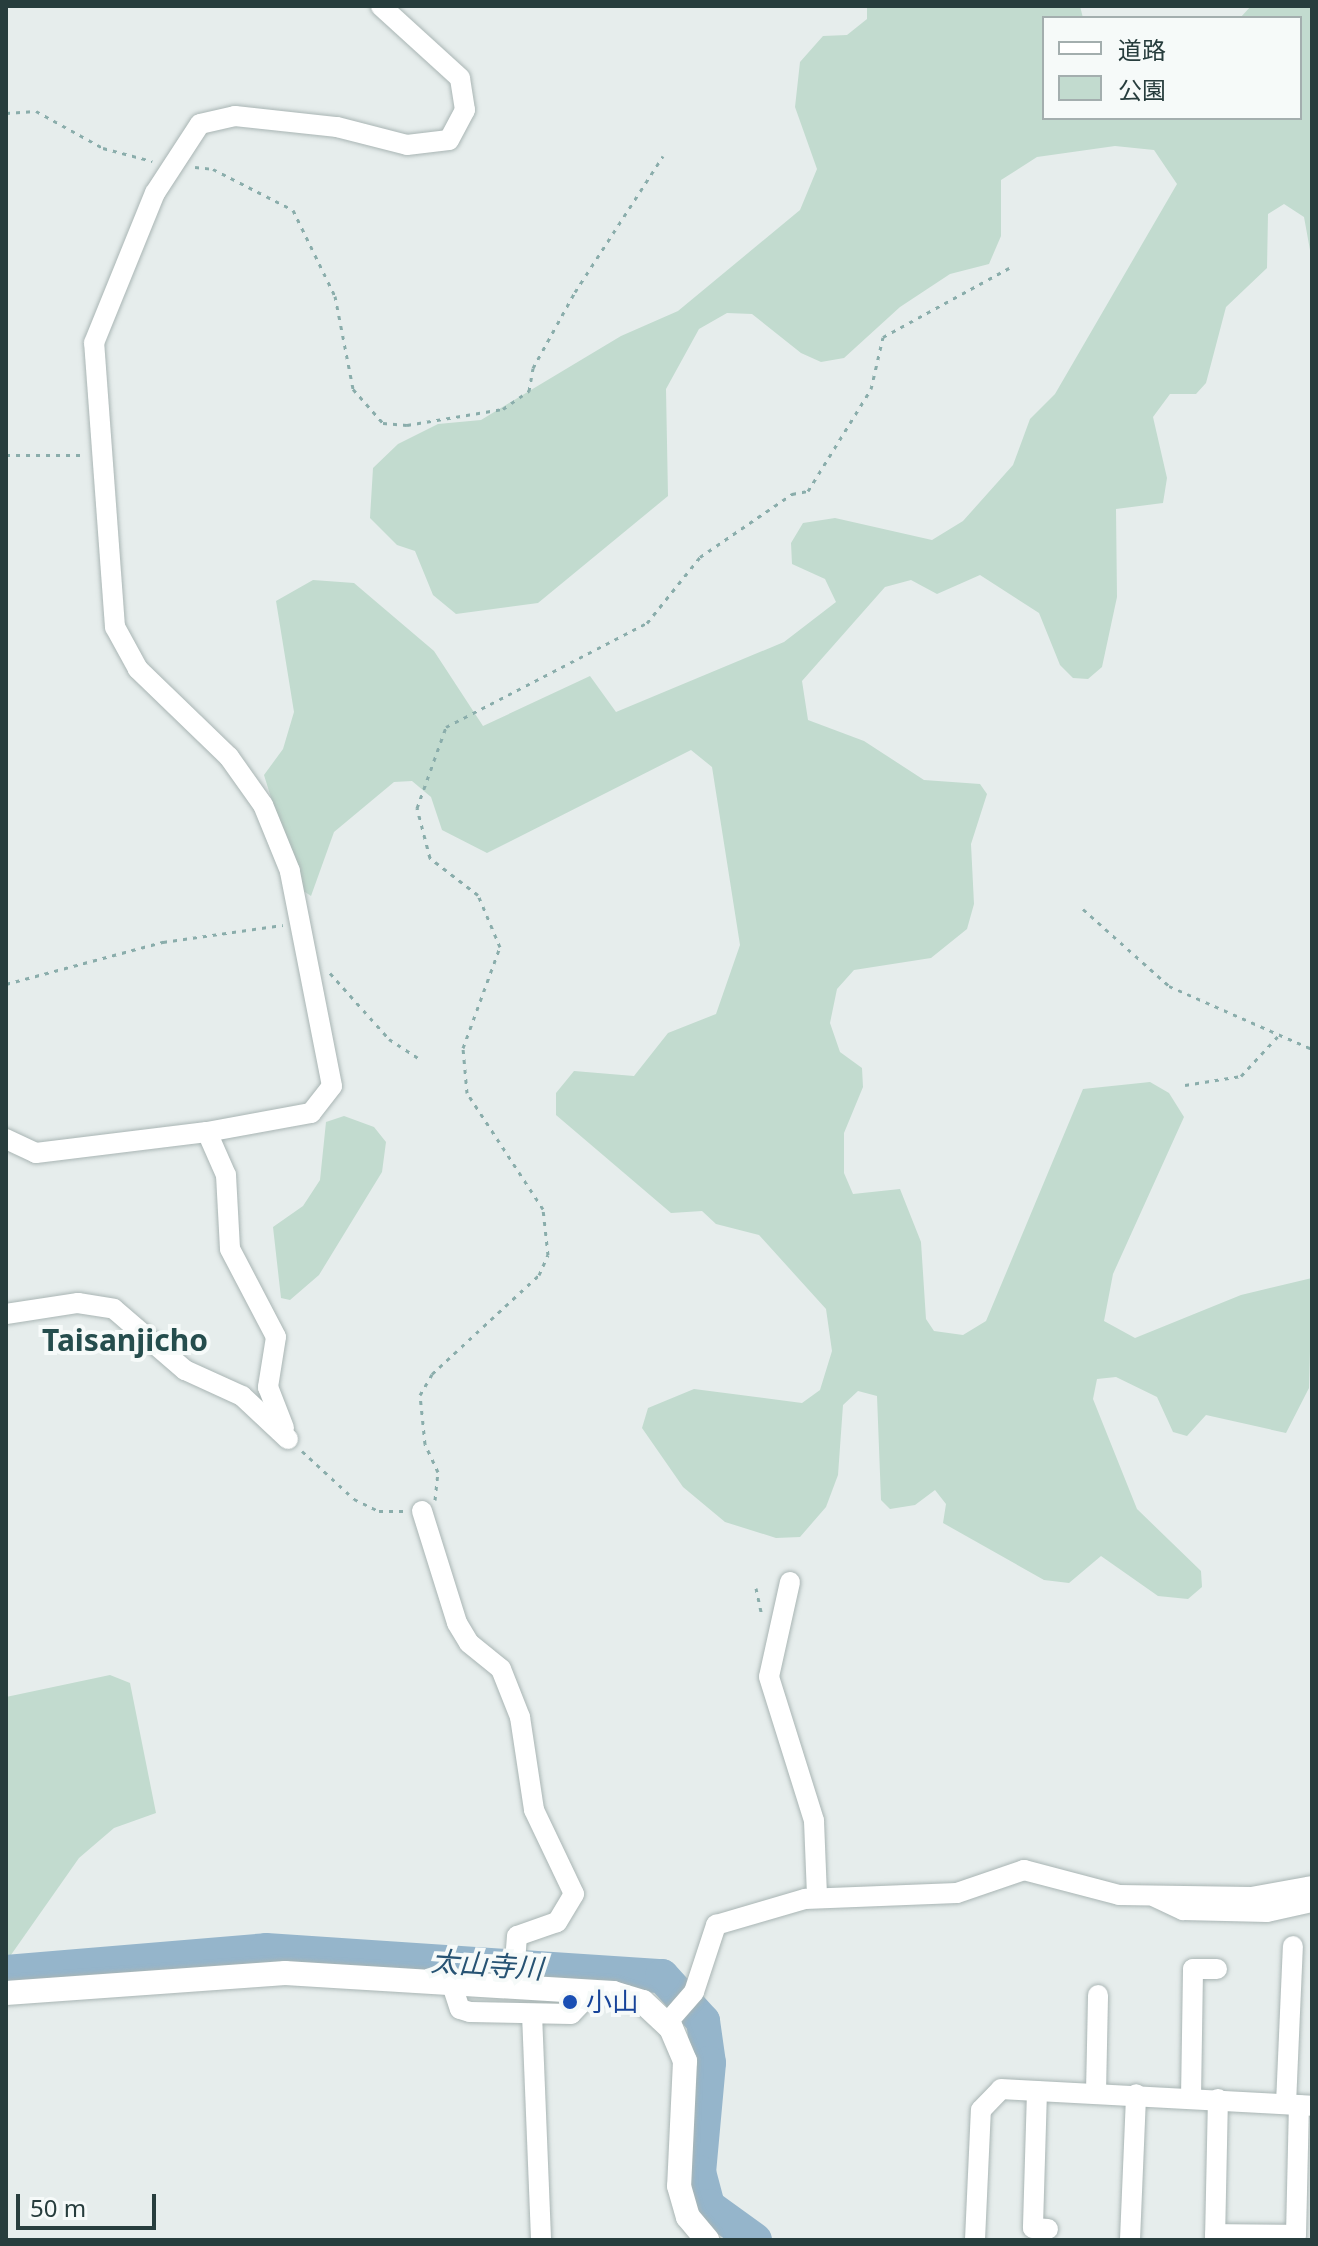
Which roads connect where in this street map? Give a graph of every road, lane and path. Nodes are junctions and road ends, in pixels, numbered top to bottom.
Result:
1 (381, 6) edge
2 (6, 113) edge
3 (663, 156) dead end
4 (170, 165) junction
5 (1009, 268) dead end
6 (6, 455) edge
7 (97, 455) junction
8 (1083, 909) dead end
9 (294, 935) dead end
10 (324, 967) dead end
11 (6, 984) edge
12 (1280, 1034) junction
13 (1312, 1049) edge
14 (421, 1060) dead end
15 (1185, 1085) dead end
16 (207, 1132) junction
17 (6, 1139) edge
18 (6, 1314) edge
19 (288, 1439) junction
20 (422, 1511) junction
21 (790, 1582) dead end
22 (1312, 1886) edge
23 (1152, 1895) junction
24 (817, 1897) junction
25 (1312, 1902) edge
26 (1293, 1946) dead end
27 (1217, 1969) dead end
28 (514, 1975) junction
29 (452, 1985) junction
30 (592, 1992) junction
31 (6, 1993) edge
32 (1098, 1995) dead end
33 (532, 2014) junction
34 (667, 2023) junction
35 (1037, 2091) junction
36 (1096, 2093) junction
37 (1136, 2094) junction
38 (1191, 2098) junction
39 (1218, 2099) junction
40 (1299, 2105) edge
41 (1048, 2229) dead end
42 (1215, 2237) edge
43 (541, 2240) edge
44 (707, 2240) edge
45 (975, 2240) edge
46 (1130, 2240) edge

1 - 4 street
2 - 4 path
3 - 4 path
4 - 7 street
5 - 20 path
6 - 7 path
7 - 16 street
8 - 12 path
9 - 11 path
10 - 14 path
12 - 13 path
12 - 15 path
16 - 17 street
16 - 19 street
18 - 19 street
19 - 20 path
20 - 28 street
21 - 24 street
22 - 23 street
23 - 24 street
23 - 25 street
24 - 34 street
26 - 40 street
27 - 38 street
28 - 29 street
28 - 30 street
29 - 31 street
29 - 33 street
30 - 33 street
30 - 34 street
32 - 36 street
33 - 43 street
34 - 44 street
35 - 36 street
35 - 41 street
35 - 45 street
36 - 37 street
37 - 38 street
37 - 46 street
38 - 39 street
39 - 40 street
39 - 42 street
40 - 42 street

